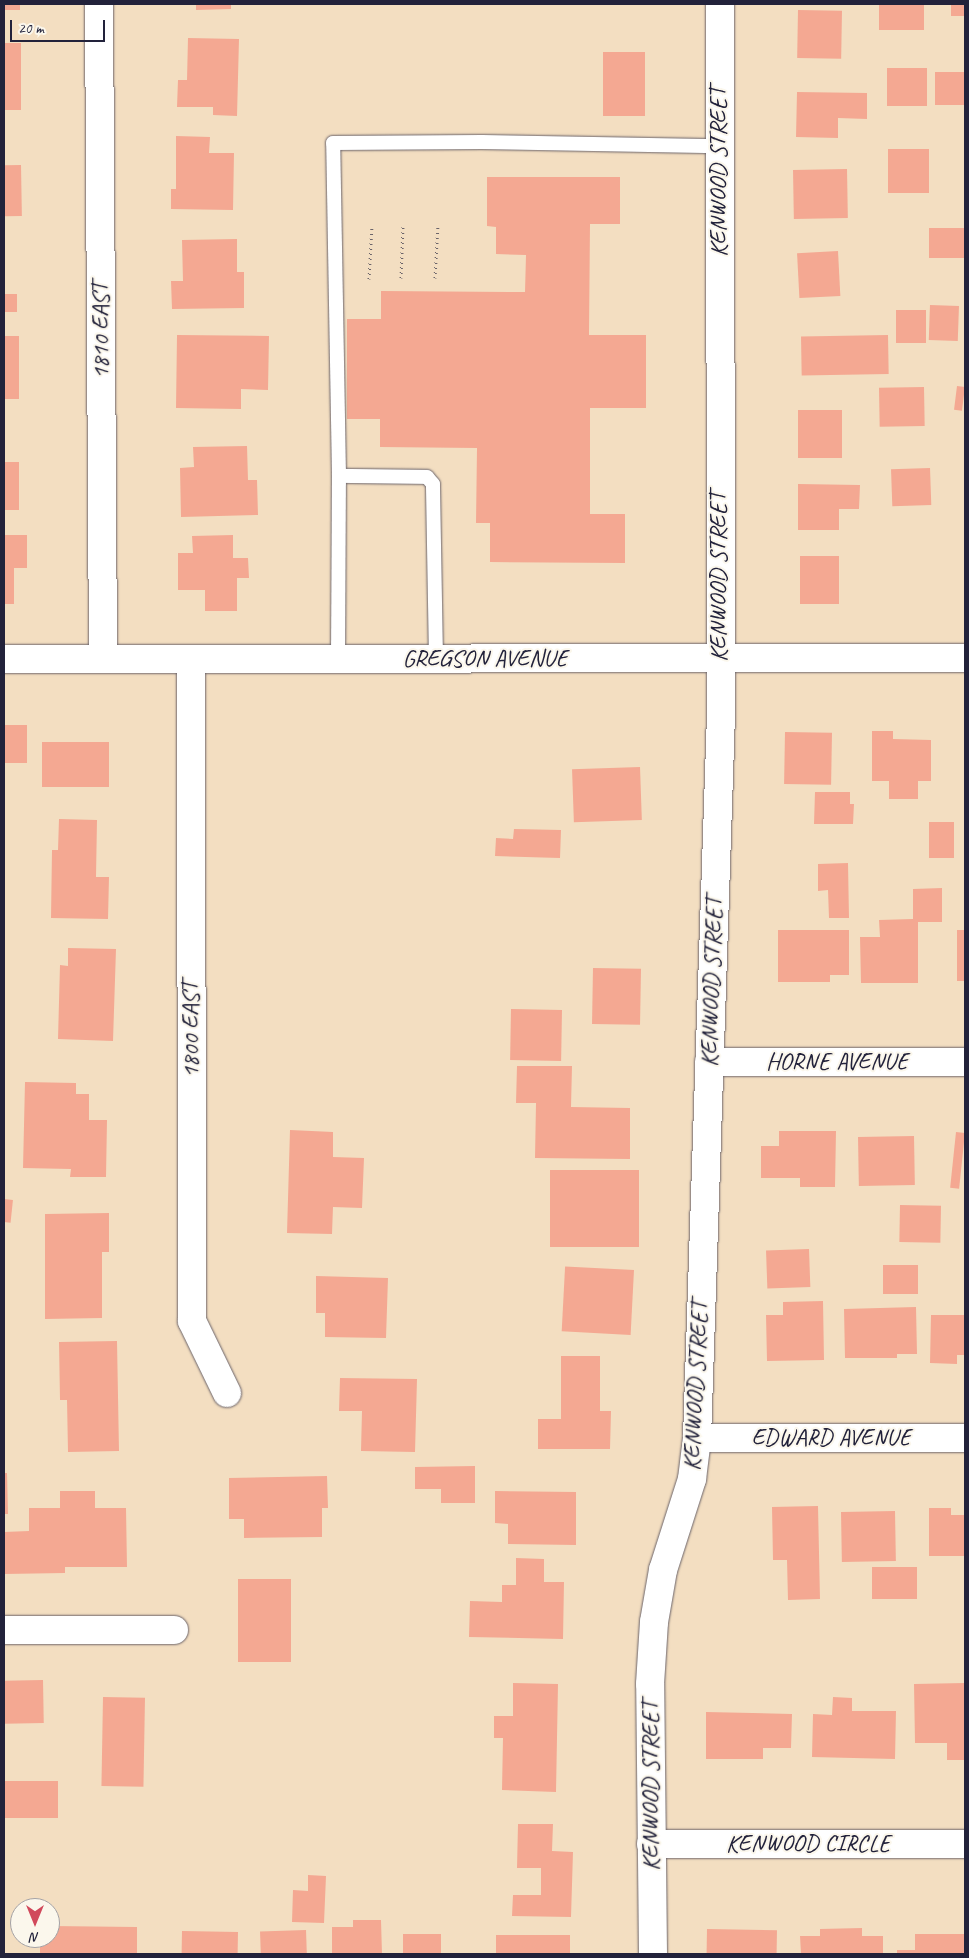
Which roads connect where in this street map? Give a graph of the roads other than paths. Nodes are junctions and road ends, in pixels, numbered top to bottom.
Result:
1 (98, 4) edge
2 (720, 4) edge
3 (719, 146) junction
4 (339, 476) junction
5 (719, 658) junction
6 (965, 658) edge
7 (4, 659) edge
8 (103, 659) junction
9 (191, 659) junction
10 (338, 659) junction
11 (436, 659) junction
12 (709, 1062) junction
13 (965, 1062) edge
14 (228, 1393) dead end
15 (697, 1438) junction
16 (965, 1438) edge
17 (4, 1630) edge
18 (174, 1630) dead end
19 (651, 1844) junction
20 (965, 1844) edge
21 (653, 1954) edge

1 - 8 street, 1810 EAST
2 - 3 street, KENWOOD STREET
3 - 4 lane
3 - 5 street, KENWOOD STREET
4 - 10 lane
4 - 11 lane
5 - 6 street, GREGSON AVENUE
5 - 11 street, GREGSON AVENUE
5 - 12 street, KENWOOD STREET
7 - 8 street, GREGSON AVENUE
8 - 9 street, GREGSON AVENUE
9 - 10 street, GREGSON AVENUE
9 - 14 street, 1800 EAST
10 - 11 street, GREGSON AVENUE
12 - 13 street, HORNE AVENUE
12 - 15 street, KENWOOD STREET
15 - 16 street, EDWARD AVENUE
15 - 19 street, KENWOOD STREET
17 - 18 street
19 - 20 street, KENWOOD CIRCLE
19 - 21 street, KENWOOD STREET

